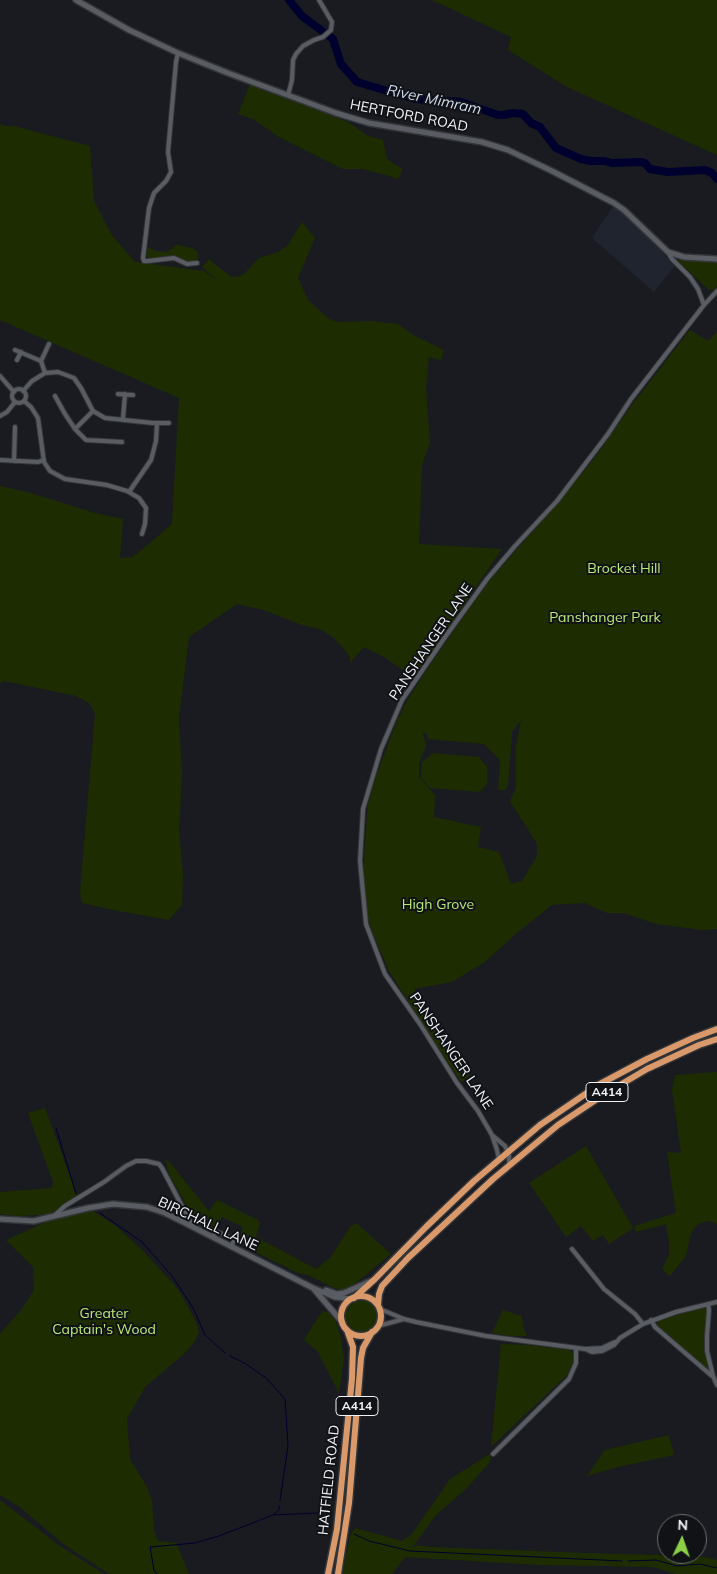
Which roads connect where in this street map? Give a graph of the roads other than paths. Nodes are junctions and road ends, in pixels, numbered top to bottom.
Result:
1 (76, 0) edge
2 (319, 0) edge
3 (178, 52) junction
4 (288, 95) junction
5 (668, 252) junction
6 (717, 259) edge
7 (197, 263) dead end
8 (717, 291) edge
9 (704, 305) junction
10 (49, 344) dead end
11 (15, 350) dead end
12 (21, 352) junction
13 (17, 360) dead end
14 (41, 361) junction
15 (45, 373) junction
16 (0, 376) edge
17 (23, 391) junction
18 (14, 392) junction
19 (118, 394) dead end
20 (126, 394) junction
21 (133, 395) dead end
22 (55, 396) dead end
23 (24, 401) junction
24 (15, 402) junction
25 (93, 411) junction
26 (0, 416) edge
27 (124, 419) junction
28 (157, 423) junction
29 (169, 423) dead end
30 (15, 427) dead end
31 (75, 429) junction
32 (122, 442) dead end
33 (0, 460) edge
34 (44, 460) junction
35 (14, 461) junction
36 (129, 492) junction
37 (142, 534) dead end
38 (717, 1029) edge
39 (717, 1039) edge
40 (492, 1135) junction
41 (508, 1152) junction
42 (499, 1159) junction
43 (509, 1166) junction
44 (53, 1216) junction
45 (0, 1219) edge
46 (193, 1227) junction
47 (572, 1249) dead end
48 (375, 1280) junction
49 (316, 1289) junction
50 (352, 1298) junction
51 (717, 1302) edge
52 (708, 1304) junction
53 (379, 1307) junction
54 (404, 1319) junction
55 (651, 1320) junction
56 (343, 1323) junction
57 (643, 1324) junction
58 (378, 1326) junction
59 (347, 1330) junction
60 (372, 1332) junction
61 (576, 1348) junction
62 (712, 1376) junction
63 (717, 1385) edge
64 (494, 1454) dead end
65 (328, 1574) edge
66 (338, 1574) edge

1 - 3 main road, HERTFORD ROAD
2 - 4 street
3 - 4 main road, HERTFORD ROAD
3 - 7 street
4 - 5 main road, HERTFORD ROAD
5 - 6 main road
5 - 9 street
8 - 9 street, PANSHANGER LANE
9 - 40 street, PANSHANGER LANE
10 - 14 street
11 - 12 street
12 - 13 street
12 - 14 street
14 - 15 street
15 - 17 street
15 - 25 street
16 - 18 street
17 - 18 street
17 - 23 street
18 - 24 street
19 - 20 street
20 - 21 street
20 - 27 street
22 - 31 street
23 - 24 street
23 - 34 street
24 - 26 street
25 - 27 street
25 - 31 street
27 - 28 street
28 - 29 street
28 - 36 street
30 - 35 street
31 - 32 street
33 - 35 street
34 - 35 street
34 - 36 street
36 - 37 street
38 - 41 highway, A414
39 - 43 highway, A414
40 - 41 street, PANSHANGER LANE
40 - 42 street, PANSHANGER LANE
41 - 42 highway, A414
41 - 43 street
42 - 48 highway, A414
43 - 53 highway, A414
44 - 45 main road, BIRCHALL LANE
44 - 46 main road, BIRCHALL LANE
44 - 46 street
46 - 49 main road, BIRCHALL LANE
47 - 57 street
48 - 49 main road
48 - 50 highway, A414
49 - 50 main road, BIRCHALL LANE
49 - 56 main road, BIRCHALL LANE
50 - 53 highway
50 - 56 highway
51 - 52 street
52 - 55 street
52 - 62 street
53 - 54 street
53 - 58 highway
54 - 58 street
54 - 61 street
55 - 57 street
55 - 62 street
56 - 59 highway
57 - 61 street
58 - 60 highway
59 - 60 highway
59 - 65 highway, HATFIELD ROAD / A414
60 - 66 highway, HATFIELD ROAD / A414
61 - 64 street
62 - 63 street

